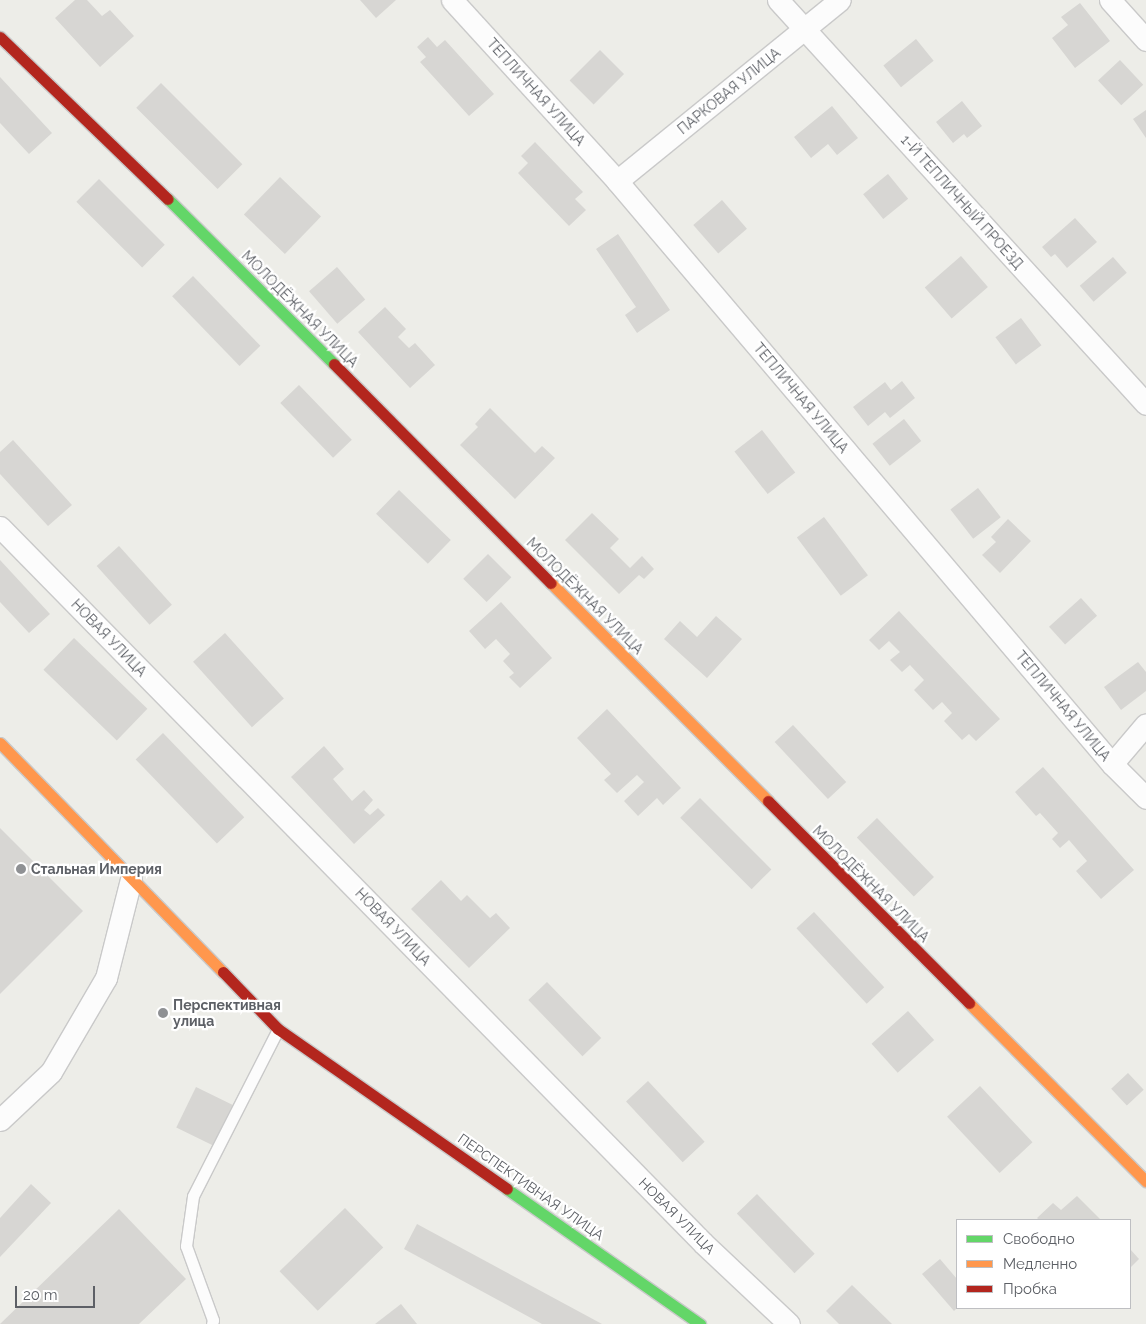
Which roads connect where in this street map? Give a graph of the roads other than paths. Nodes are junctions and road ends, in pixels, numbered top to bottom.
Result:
1 (452, 0) edge
2 (778, 0) edge
3 (840, 0) edge
4 (1110, 0) edge
5 (804, 30) junction
6 (0, 37) edge
7 (1146, 40) edge
8 (617, 181) junction
9 (1146, 404) edge
10 (0, 527) edge
11 (1146, 724) edge
12 (0, 742) edge
13 (1112, 764) junction
14 (1146, 798) edge
15 (131, 879) junction
16 (278, 1029) junction
17 (0, 1120) edge
18 (1146, 1181) edge
19 (212, 1324) edge
20 (700, 1324) edge
21 (789, 1324) edge

1 - 8 street, ТЕПЛИЧНАЯ УЛИЦА
2 - 5 street, 1-Й ТЕПЛИЧНЫЙ ПРОЕЗД
3 - 5 street, ПАРКОВАЯ УЛИЦА
4 - 7 street
5 - 8 street, ПАРКОВАЯ УЛИЦА
5 - 9 street, 1-Й ТЕПЛИЧНЫЙ ПРОЕЗД
6 - 18 street, МОЛОДЁЖНАЯ УЛИЦА
8 - 13 street, ТЕПЛИЧНАЯ УЛИЦА
10 - 21 street, НОВАЯ УЛИЦА
11 - 13 street
12 - 15 street, ПЕРСПЕКТИВНАЯ УЛИЦА
13 - 14 street, ТЕПЛИЧНАЯ УЛИЦА
15 - 16 street, ПЕРСПЕКТИВНАЯ УЛИЦА
15 - 17 street
16 - 19 lane
16 - 20 street, ПЕРСПЕКТИВНАЯ УЛИЦА

